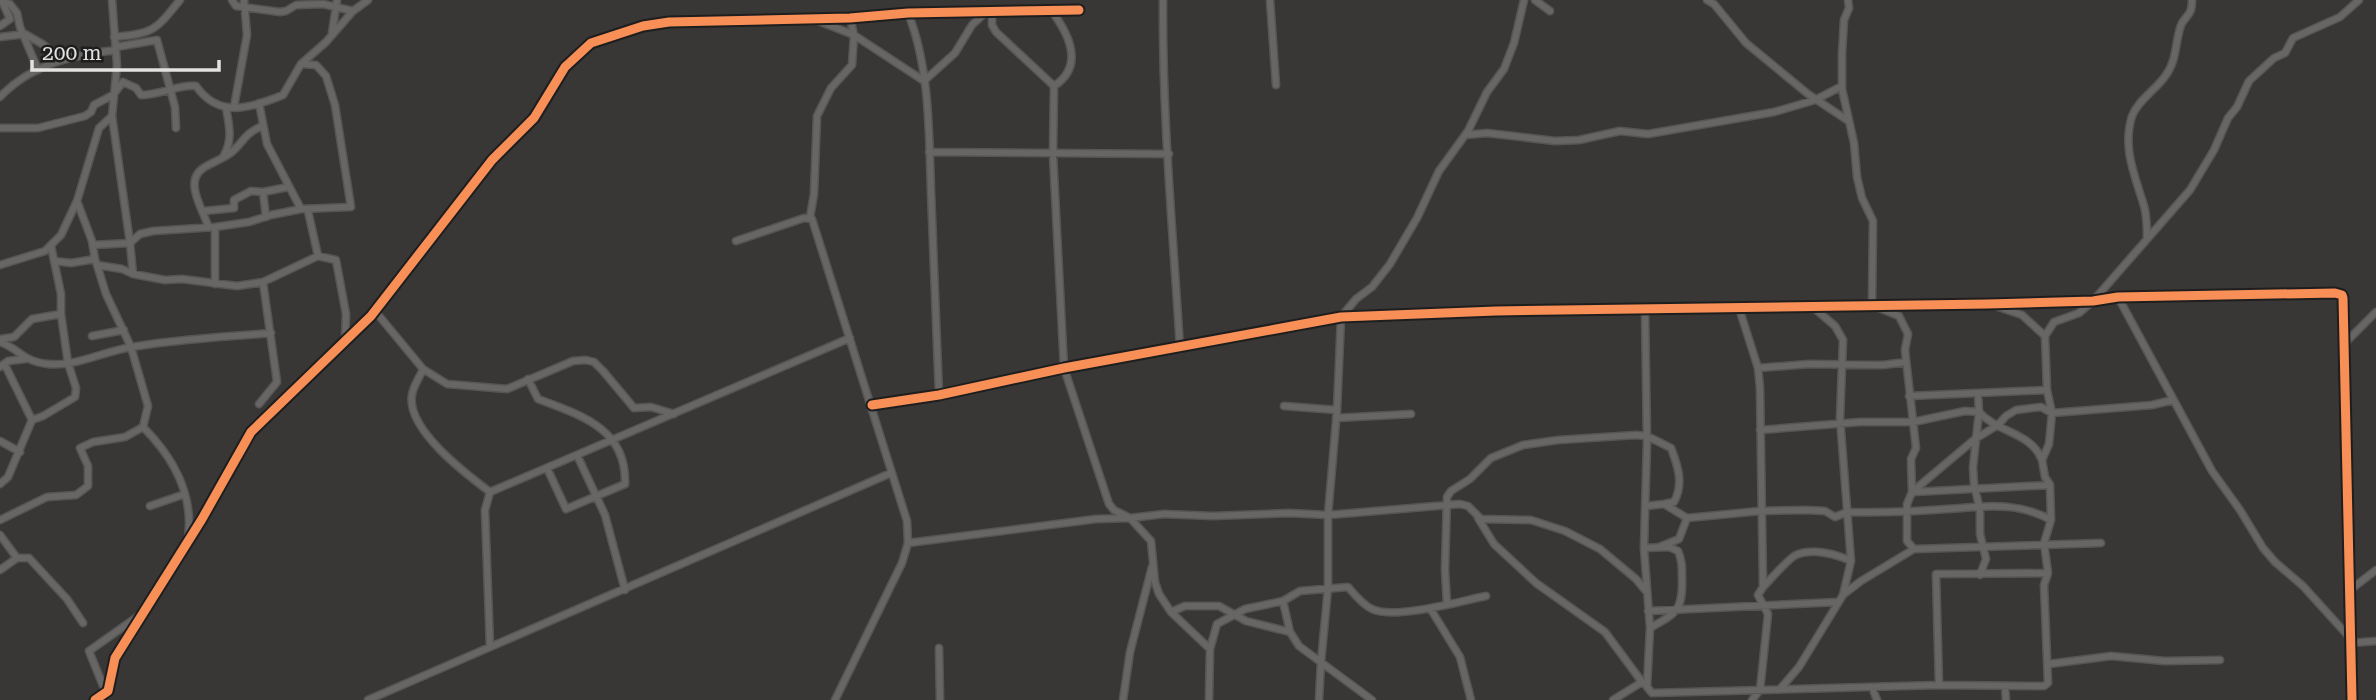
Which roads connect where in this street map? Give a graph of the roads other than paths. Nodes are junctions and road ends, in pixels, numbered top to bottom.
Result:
1 (112, 0) edge
2 (180, 0) edge
3 (232, 0) edge
4 (244, 0) edge
5 (368, 0) edge
6 (1163, 0) edge
7 (1270, 0) edge
8 (1524, 0) edge
9 (1535, 0) edge
10 (1707, 0) edge
11 (1848, 0) edge
12 (2192, 0) edge
13 (2359, 0) edge
14 (2, 1) edge
15 (336, 4) edge
16 (245, 8) junction
17 (1051, 10) junction
18 (1079, 10) dead end
19 (353, 11) junction
20 (1550, 11) dead end
21 (989, 12) junction
22 (908, 13) junction
23 (811, 18) junction
24 (850, 18) junction
25 (0, 26) edge
26 (24, 34) junction
27 (331, 35) junction
28 (854, 35) junction
29 (0, 37) edge
30 (114, 37) junction
31 (116, 48) junction
32 (62, 59) junction
33 (301, 64) junction
34 (38, 69) junction
35 (924, 81) junction
36 (1276, 85) dead end
37 (1054, 86) junction
38 (1842, 86) junction
39 (170, 92) junction
40 (113, 95) junction
41 (0, 97) edge
42 (1815, 100) junction
43 (259, 103) junction
44 (234, 107) junction
45 (226, 108) junction
46 (111, 116) junction
47 (1848, 122) junction
48 (262, 126) junction
49 (0, 128) edge
50 (176, 128) dead end
51 (1465, 135) junction
52 (929, 152) junction
53 (1169, 154) junction
54 (1053, 155) junction
55 (223, 156) junction
56 (288, 187) junction
57 (263, 192) junction
58 (77, 201) junction
59 (304, 210) junction
60 (204, 211) junction
61 (266, 217) junction
62 (810, 217) junction
63 (212, 227) junction
64 (2147, 238) junction
65 (736, 241) dead end
66 (130, 243) junction
67 (93, 244) junction
68 (51, 246) junction
69 (318, 256) junction
70 (54, 261) junction
71 (96, 262) junction
72 (0, 265) edge
73 (132, 274) junction
74 (263, 282) junction
75 (215, 284) junction
76 (2118, 297) junction
77 (2093, 301) junction
78 (1987, 304) junction
79 (1872, 305) junction
80 (1813, 307) junction
81 (1739, 308) junction
82 (1645, 309) junction
83 (375, 311) junction
84 (2376, 312) edge
85 (61, 314) junction
86 (1341, 317) junction
87 (124, 330) junction
88 (271, 332) junction
89 (92, 336) dead end
90 (2045, 336) junction
91 (850, 338) junction
92 (0, 340) edge
93 (345, 341) junction
94 (2344, 344) junction
95 (131, 347) junction
96 (1180, 349) junction
97 (25, 359) junction
98 (1906, 362) junction
99 (68, 363) junction
100 (3, 366) edge
101 (1841, 366) junction
102 (1064, 368) junction
103 (1758, 368) junction
104 (424, 369) junction
105 (528, 379) junction
106 (2047, 390) junction
107 (1978, 394) junction
108 (939, 395) junction
109 (1909, 396) junction
110 (2173, 400) junction
111 (260, 404) dead end
112 (872, 405) junction
113 (1284, 406) dead end
114 (1337, 410) junction
115 (1979, 412) junction
116 (674, 414) junction
117 (1411, 414) dead end
118 (2052, 414) junction
119 (1336, 418) junction
120 (32, 419) junction
121 (1913, 422) junction
122 (1840, 425) junction
123 (1998, 425) junction
124 (143, 427) junction
125 (1760, 429) junction
126 (1647, 436) junction
127 (1975, 439) junction
128 (612, 440) junction
129 (0, 441) edge
130 (20, 452) junction
131 (577, 455) junction
132 (2042, 460) junction
133 (547, 468) junction
134 (891, 473) junction
135 (0, 484) edge
136 (2050, 485) junction
137 (1977, 490) junction
138 (490, 492) junction
139 (1912, 492) junction
140 (185, 494) junction
141 (597, 497) junction
142 (1664, 504) junction
143 (1445, 505) junction
144 (1980, 505) junction
145 (150, 506) dead end
146 (1646, 506) junction
147 (1907, 510) junction
148 (1760, 511) junction
149 (1847, 512) junction
150 (1328, 515) junction
151 (1687, 517) junction
152 (1478, 518) junction
153 (1129, 519) junction
154 (0, 520) edge
155 (2051, 520) junction
156 (0, 535) edge
157 (188, 540) junction
158 (908, 543) junction
159 (2044, 543) junction
160 (2101, 543) dead end
161 (1983, 546) junction
162 (1659, 547) junction
163 (1644, 548) junction
164 (1914, 549) junction
165 (18, 558) junction
166 (1851, 561) junction
167 (1153, 562) junction
168 (0, 570) edge
169 (2376, 570) edge
170 (2048, 573) junction
171 (1980, 575) junction
172 (1763, 587) junction
173 (1328, 588) junction
174 (625, 590) junction
175 (2350, 590) junction
176 (1646, 594) junction
177 (1843, 595) junction
178 (1486, 596) dead end
179 (1283, 601) junction
180 (1838, 602) junction
181 (1447, 604) junction
182 (1763, 606) junction
183 (1430, 608) junction
184 (1677, 610) junction
185 (1648, 611) junction
186 (1171, 612) junction
187 (142, 614) junction
188 (1237, 615) junction
189 (83, 623) dead end
190 (1650, 628) junction
191 (1290, 632) junction
192 (2351, 641) junction
193 (2376, 641) edge
194 (490, 647) junction
195 (939, 648) dead end
196 (1210, 649) junction
197 (2220, 660) dead end
198 (1321, 662) junction
199 (2049, 664) junction
200 (1939, 685) junction
201 (1647, 687) junction
202 (1872, 687) junction
203 (2005, 687) junction
204 (1780, 689) junction
205 (1760, 690) junction
206 (106, 693) junction
207 (95, 700) edge
208 (368, 700) edge
209 (835, 700) edge
210 (940, 700) edge
211 (1123, 700) edge
212 (1209, 700) edge
213 (1320, 700) edge
214 (1372, 700) edge
215 (1471, 700) edge
216 (1613, 700) edge
217 (1656, 700) edge
218 (1752, 700) edge
219 (1877, 700) edge
220 (2006, 700) edge
221 (2353, 700) edge

1 - 30 street
2 - 30 street
3 - 16 street
4 - 16 street
5 - 19 street
6 - 53 street
7 - 36 street
8 - 51 street
9 - 20 street
10 - 42 street
11 - 38 street
12 - 64 street
13 - 64 street
14 - 25 street
14 - 26 street
15 - 16 street
15 - 19 street
15 - 27 street
16 - 44 street
17 - 18 street
17 - 21 street
17 - 37 street
19 - 27 street
21 - 22 street
21 - 35 street
21 - 37 street
22 - 24 street
22 - 35 street
23 - 24 street
23 - 28 street
23 - 83 street
24 - 28 street
26 - 29 street
26 - 32 street
26 - 34 street
27 - 33 street
28 - 35 street
28 - 62 street
30 - 31 street
31 - 32 street
31 - 39 street
31 - 40 street
32 - 34 street
33 - 43 street
33 - 59 street
34 - 41 street
35 - 52 street
37 - 54 street
38 - 42 street
38 - 47 street
39 - 40 street
39 - 45 street
39 - 50 street
40 - 46 street
40 - 49 street
42 - 47 street
42 - 51 street
43 - 44 street
43 - 48 street
44 - 45 street
45 - 55 street
46 - 58 street
46 - 66 street
47 - 79 street
48 - 55 street
48 - 56 street
51 - 86 street
52 - 54 street
52 - 108 street
53 - 54 street
53 - 96 street
54 - 102 street
55 - 60 street
56 - 57 street
56 - 59 street
57 - 60 street
57 - 61 street
58 - 67 street
58 - 68 street
59 - 61 street
59 - 69 street
60 - 63 street
61 - 63 street
62 - 65 street
62 - 91 street
63 - 66 street
63 - 75 street
64 - 77 street
66 - 67 street
66 - 73 street
67 - 71 street
68 - 70 street
68 - 72 street
69 - 74 street
69 - 93 street
70 - 71 street
70 - 85 street
71 - 73 street
71 - 87 street
73 - 75 street
74 - 75 street
74 - 88 street
76 - 77 street
76 - 94 street
76 - 110 street
77 - 78 street
77 - 90 street
78 - 79 street
78 - 90 street
79 - 80 street
79 - 98 street
80 - 81 street
80 - 101 street
81 - 82 street
81 - 103 street
82 - 86 street
82 - 126 street
83 - 93 street
83 - 104 street
84 - 94 street
85 - 92 street
85 - 99 street
86 - 96 street
86 - 114 street
87 - 89 street
87 - 95 street
88 - 95 street
88 - 111 street
90 - 106 street
91 - 112 street
91 - 116 street
92 - 97 street
93 - 157 street
94 - 175 street
95 - 99 street
95 - 124 street
96 - 102 street
97 - 99 street
97 - 100 street
98 - 101 street
98 - 109 street
99 - 120 street
100 - 120 street
101 - 103 street
101 - 122 street
102 - 108 street
102 - 153 street
103 - 125 street
104 - 105 street
104 - 138 street
105 - 116 street
105 - 128 street
106 - 107 street
106 - 118 street
107 - 109 street
107 - 115 street
108 - 112 street
109 - 121 street
110 - 118 street
110 - 192 street
112 - 134 street
113 - 114 street
114 - 119 street
115 - 121 street
115 - 123 street
115 - 127 street
116 - 128 street
117 - 119 street
118 - 123 street
118 - 132 street
119 - 150 street
120 - 130 street
121 - 122 street
121 - 139 street
122 - 125 street
122 - 149 street
123 - 127 street
123 - 132 street
124 - 140 street
124 - 154 street
125 - 148 street
126 - 142 street
126 - 143 street
126 - 146 street
127 - 137 street
127 - 139 street
128 - 131 street
128 - 141 street
129 - 130 street
130 - 135 street
131 - 133 street
131 - 141 street
132 - 136 street
133 - 138 street
133 - 141 street
134 - 158 street
134 - 174 street
136 - 137 street
136 - 155 street
137 - 139 street
137 - 144 street
138 - 194 street
139 - 147 street
140 - 145 street
140 - 157 street
141 - 174 street
142 - 146 street
142 - 151 street
143 - 150 street
143 - 152 street
143 - 181 street
144 - 147 street
144 - 155 street
144 - 161 street
146 - 163 street
147 - 149 street
147 - 164 street
148 - 149 street
148 - 151 street
148 - 172 street
149 - 166 street
150 - 153 street
150 - 173 street
151 - 162 street
152 - 176 street
152 - 201 street
153 - 158 street
153 - 167 street
155 - 159 street
156 - 165 street
157 - 187 street
158 - 209 street
159 - 160 street
159 - 161 street
159 - 170 street
161 - 164 street
161 - 171 street
162 - 163 street
162 - 184 street
163 - 176 street
164 - 177 street
165 - 168 street
165 - 189 street
166 - 172 street
166 - 177 street
167 - 186 street
167 - 211 street
169 - 175 street
170 - 171 street
170 - 199 street
171 - 200 street
172 - 182 street
173 - 179 street
173 - 183 street
173 - 198 street
174 - 194 street
175 - 192 street
176 - 185 street
177 - 180 street
178 - 181 street
179 - 188 street
179 - 191 street
180 - 182 street
180 - 204 street
181 - 183 street
182 - 184 street
182 - 205 street
183 - 215 street
184 - 185 street
184 - 190 street
185 - 190 street
186 - 188 street
186 - 196 street
187 - 206 street
187 - 206 street
188 - 191 street
188 - 196 street
190 - 201 street
191 - 198 street
192 - 193 street
192 - 221 street
194 - 208 street
195 - 210 street
196 - 212 street
197 - 199 street
198 - 213 street
198 - 214 street
199 - 203 street
200 - 202 street
200 - 203 street
201 - 205 street
201 - 216 street
201 - 217 street
202 - 204 street
202 - 219 street
203 - 220 street
204 - 205 street
205 - 218 street
206 - 207 street

